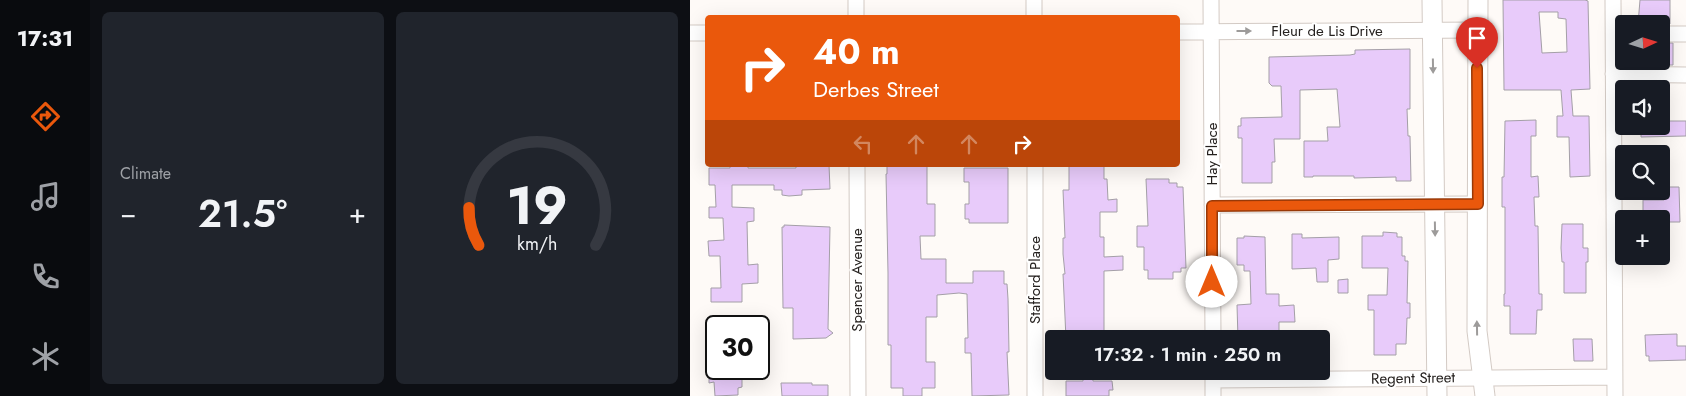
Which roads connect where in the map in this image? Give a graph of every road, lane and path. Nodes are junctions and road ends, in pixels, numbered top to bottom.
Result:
1 (856, 0) edge
2 (1034, 0) edge
3 (1211, 0) edge
4 (1432, 0) edge
5 (1478, 0) edge
6 (1613, 0) edge
7 (856, 15) edge
8 (1034, 15) edge
9 (1615, 15) edge
10 (1477, 30) junction
11 (1433, 31) junction
12 (1180, 32) edge
13 (1211, 32) junction
14 (690, 33) edge
15 (705, 33) edge
16 (1670, 34) edge
17 (1686, 34) edge
18 (1615, 58) edge
19 (1613, 74) junction
20 (1686, 75) edge
21 (856, 167) edge
22 (1035, 167) edge
23 (1478, 204) junction
24 (1434, 205) junction
25 (1212, 206) junction
26 (1213, 330) edge
27 (1481, 377) junction
28 (1614, 377) junction
29 (1213, 380) edge
30 (1294, 380) edge
31 (1436, 387) edge
32 (858, 396) edge
33 (1035, 396) edge
34 (1213, 396) edge
35 (1485, 396) edge
36 (1615, 396) edge

1 - 7 street
2 - 8 street
3 - 13 street, Hay Place
4 - 11 main road
5 - 10 main road
6 - 9 street
10 - 11 street, Fleur de Lis Drive
10 - 23 main road
13 -> 11 street, Fleur de Lis Drive
11 -> 24 main road
12 - 13 street, Fleur de Lis Drive
13 - 25 street, Hay Place
14 - 15 street
16 - 17 street
18 - 19 street
19 - 20 street
19 - 28 street
21 - 32 street, Spencer Avenue
22 - 33 street, Stafford Place
23 - 24 street
27 -> 23 main road
24 - 25 street
24 -> 31 main road
25 - 26 street, Hay Place
27 - 28 street, Regent Street
27 - 31 street, Regent Street
27 - 35 main road
28 - 36 street
29 - 34 street
30 - 31 street, Regent Street

